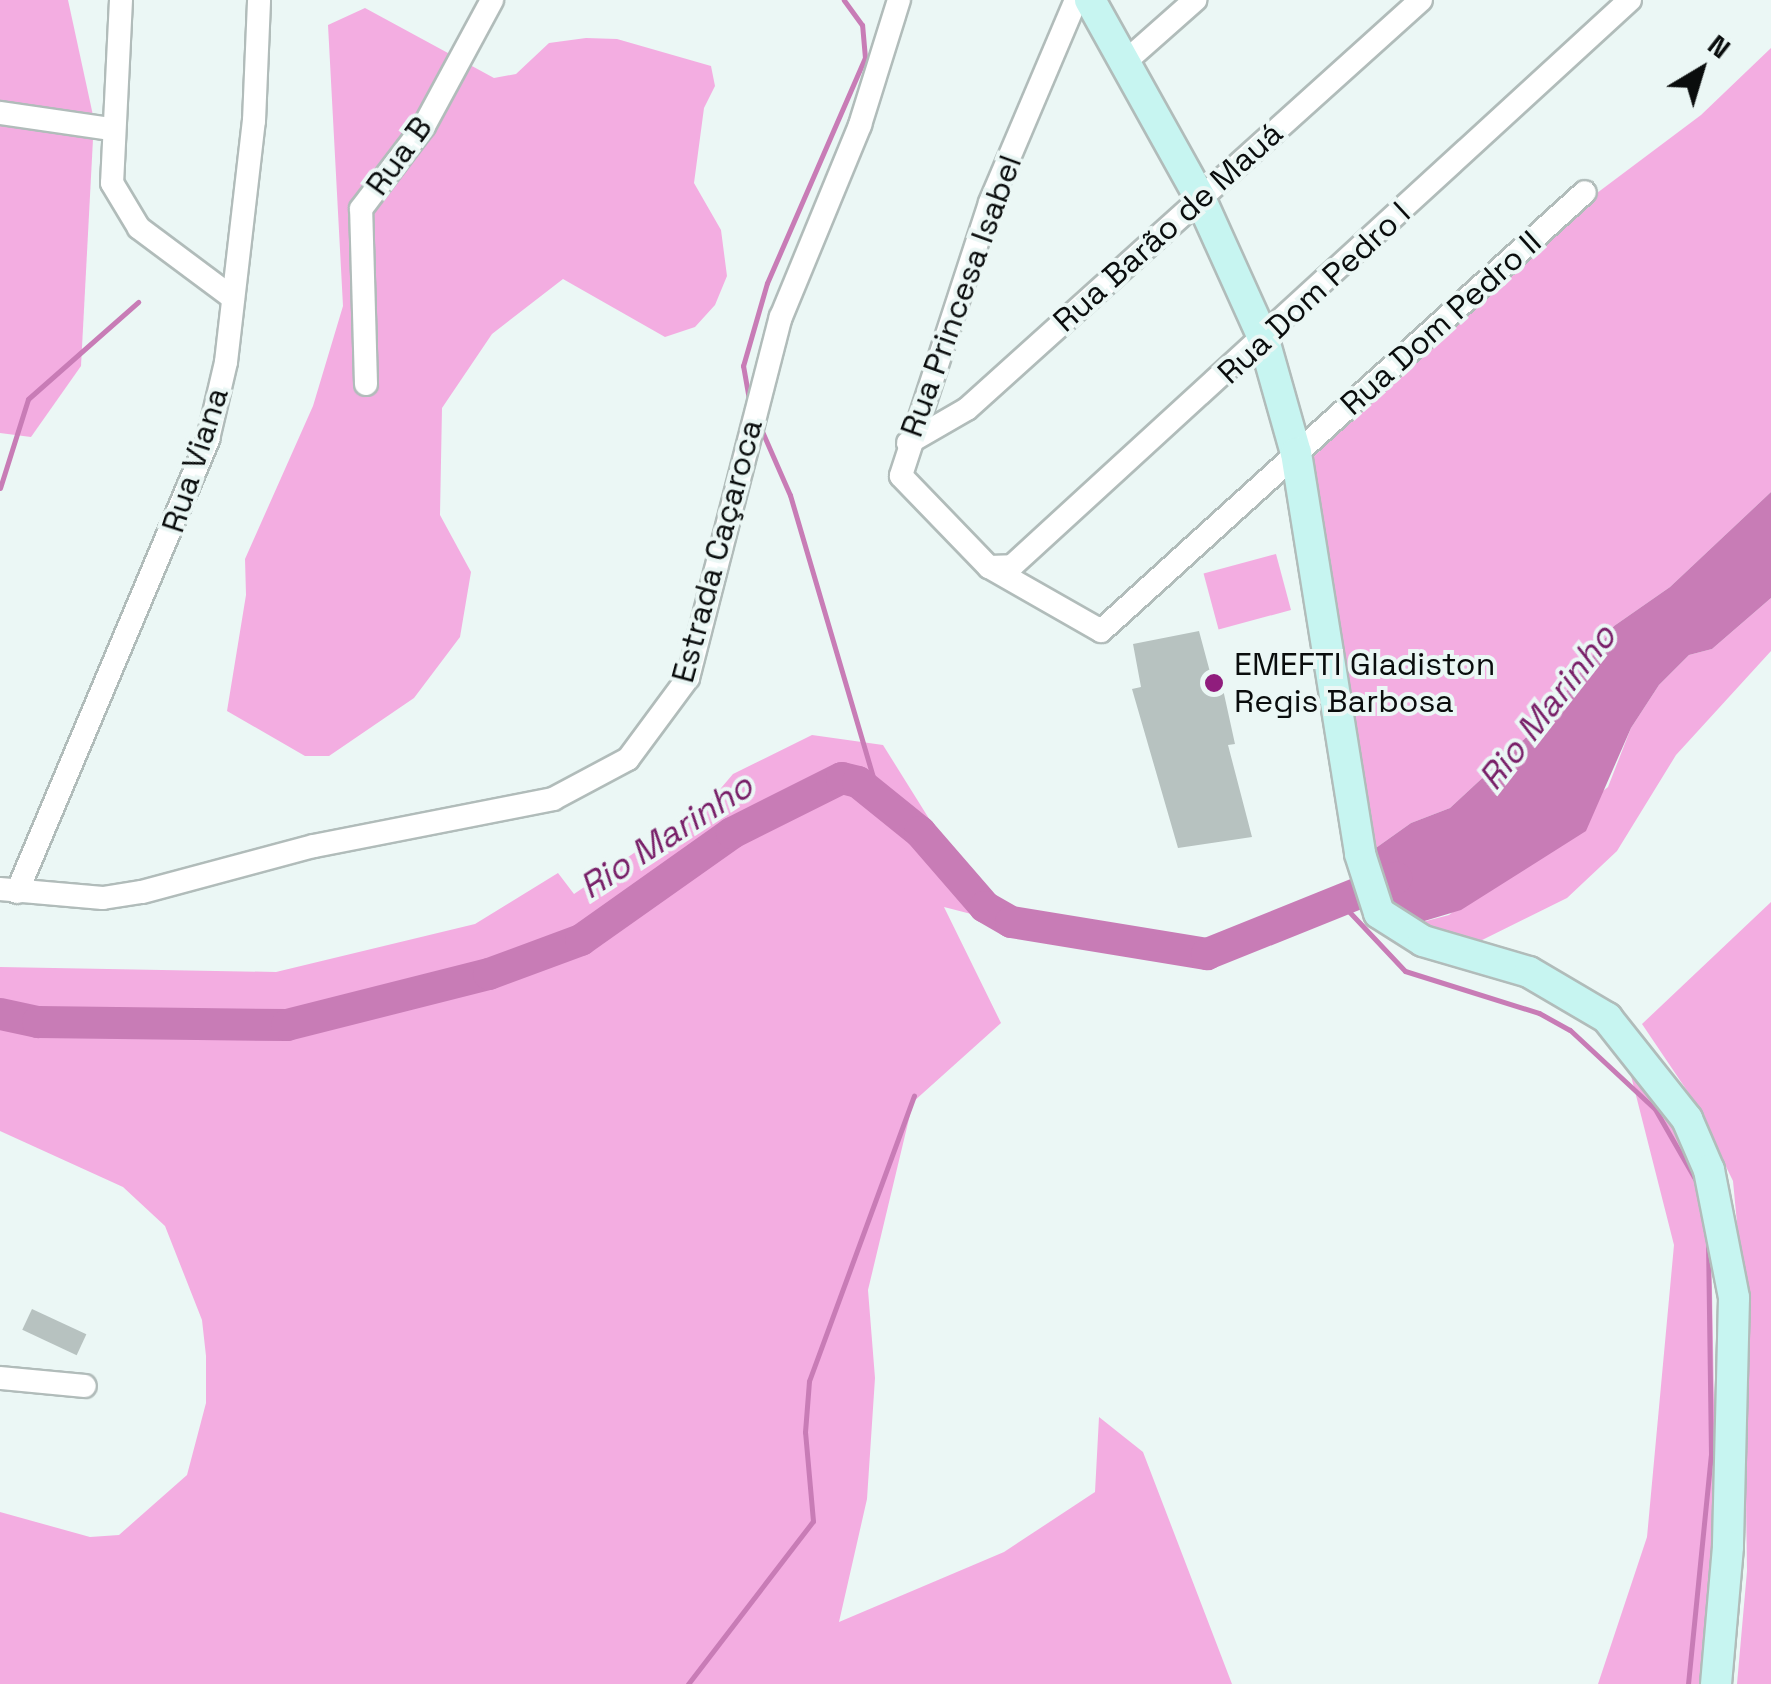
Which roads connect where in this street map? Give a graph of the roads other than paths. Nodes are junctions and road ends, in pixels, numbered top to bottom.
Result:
1 (121, 0) edge
2 (259, 0) edge
3 (492, 0) edge
4 (900, 0) edge
5 (1076, 0) edge
6 (1090, 0) edge
7 (1195, 0) edge
8 (1420, 0) edge
9 (1630, 0) edge
10 (1125, 62) junction
11 (0, 112) edge
12 (111, 129) junction
13 (1586, 192) dead end
14 (1200, 198) junction
15 (233, 298) junction
16 (1264, 340) junction
17 (366, 384) dead end
18 (908, 443) junction
19 (1296, 454) junction
20 (990, 567) junction
21 (8, 890) edge
22 (0, 1378) edge
23 (85, 1386) dead end
24 (1716, 1684) edge

1 - 12 street
2 - 15 street, Rua Viana
3 - 17 street, Rua B
4 - 21 street, Estrada Caçaroca
5 - 18 street, Rua Princesa Isabel
6 - 10 main road
7 - 10 street
8 - 14 street, Rua Barão de Mauá
9 - 16 street, Rua Dom Pedro I
10 - 14 main road
11 - 12 street
12 - 15 street
13 - 19 street, Rua Dom Pedro II
14 - 16 main road
14 - 18 street, Rua Barão de Mauá
15 - 21 street, Rua Viana
16 - 19 main road
16 - 20 street, Rua Dom Pedro I
18 - 20 street, Rua Princesa Isabel
19 - 20 street, Rua Dom Pedro II
19 - 24 main road
22 - 23 street

